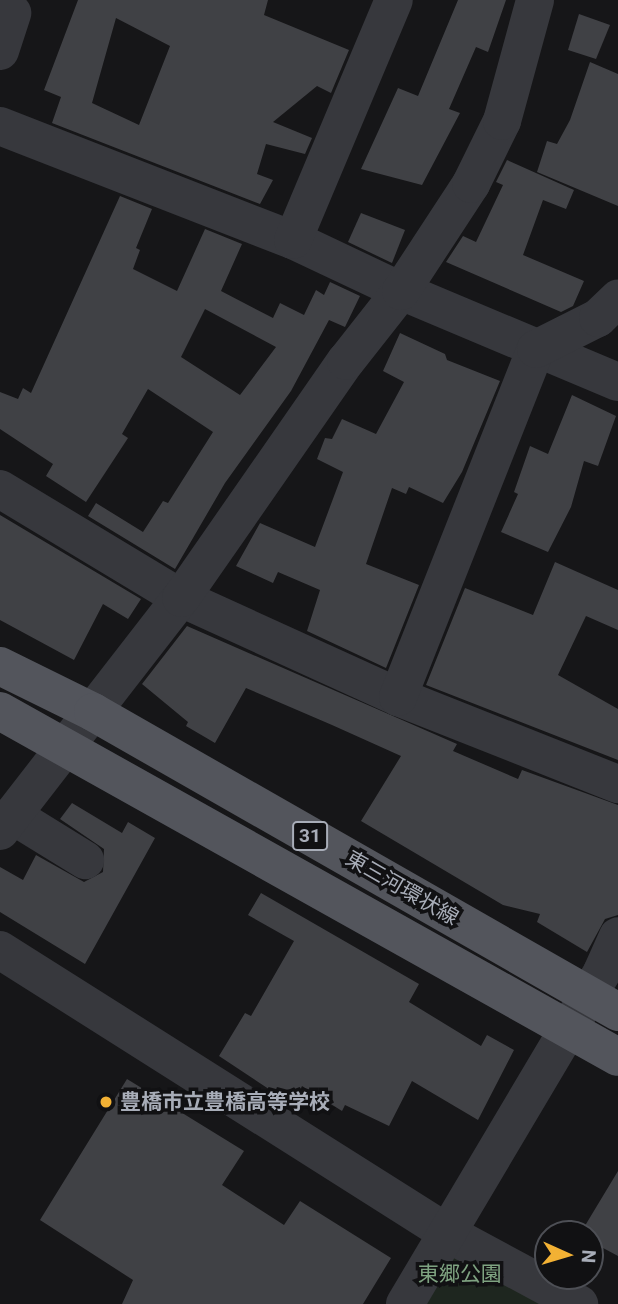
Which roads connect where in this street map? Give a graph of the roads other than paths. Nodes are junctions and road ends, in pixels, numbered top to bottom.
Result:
1 (394, 0) edge
2 (535, 0) edge
3 (12, 13) dead end
4 (0, 51) edge
5 (0, 126) edge
6 (293, 240) junction
7 (401, 291) junction
8 (618, 299) edge
9 (536, 349) junction
10 (618, 382) edge
11 (0, 489) edge
12 (181, 598) junction
13 (0, 666) edge
14 (398, 696) junction
15 (0, 711) edge
16 (93, 712) junction
17 (67, 745) junction
18 (618, 784) edge
19 (6, 823) edge
20 (85, 860) dead end
21 (618, 936) edge
22 (0, 950) edge
23 (602, 1003) edge
24 (567, 1027) junction
25 (618, 1057) edge
26 (449, 1234) junction
27 (405, 1304) edge
28 (579, 1304) edge

1 - 6 street
2 - 7 street
3 - 4 street
5 - 6 street
6 - 7 street
7 - 9 street
7 - 12 street
8 - 9 street
9 - 10 street
9 - 14 street
11 - 12 street
12 - 14 street
12 - 16 street
13 - 16 main road, 東三河環状線 / 31
14 - 18 street
15 - 17 main road, 東三河環状線 / 31
16 - 17 street
16 - 23 main road, 東三河環状線 / 31
17 - 19 street
17 - 24 main road, 東三河環状線 / 31
19 - 20 street
21 - 23 street
22 - 26 street
23 - 24 street
24 - 25 main road, 東三河環状線 / 31
24 - 26 street
26 - 27 street
26 - 28 street

